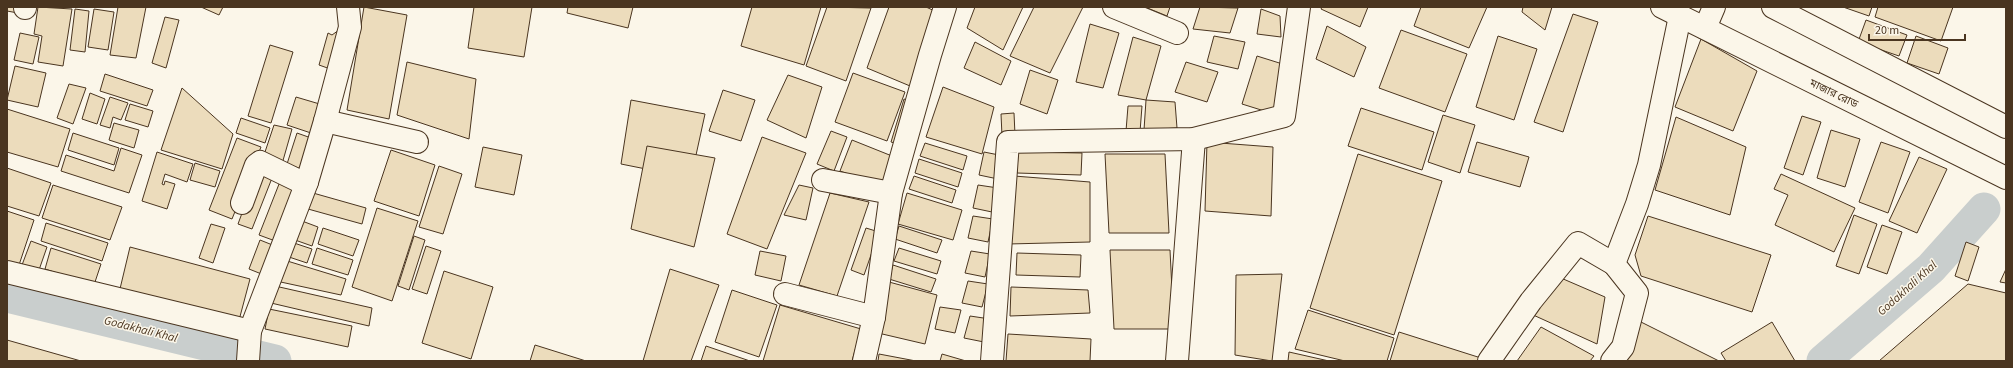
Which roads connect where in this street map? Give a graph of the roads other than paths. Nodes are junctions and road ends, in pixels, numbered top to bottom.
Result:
1 (348, 7) edge
2 (945, 7) edge
3 (1114, 7) edge
4 (1298, 7) edge
5 (1714, 7) edge
6 (1773, 7) edge
7 (1671, 11) edge
8 (1705, 28) junction
9 (1177, 33) dead end
10 (325, 121) junction
11 (2006, 127) edge
12 (1194, 139) junction
13 (417, 142) dead end
14 (2006, 178) edge
15 (823, 180) dead end
16 (307, 182) junction
17 (890, 193) junction
18 (242, 203) dead end
19 (1614, 264) junction
20 (7, 272) edge
21 (785, 294) dead end
22 (874, 317) junction
23 (250, 334) junction
24 (248, 361) edge
25 (864, 361) edge
26 (992, 361) edge
27 (1177, 361) edge
28 (1489, 361) edge
29 (1612, 361) edge

1 - 10 street
2 - 17 street
3 - 9 street
4 - 12 street
5 - 8 street
6 - 11 street
7 - 8 street, মাজার রোড
7 - 19 street
8 - 14 street, মাজার রোড
10 - 13 street
10 - 16 street
12 - 26 street
12 - 27 street
15 - 17 street
16 - 18 street
16 - 23 street
17 - 22 street
19 - 28 street
19 - 29 street
20 - 23 street
21 - 22 street
22 - 25 street
23 - 24 street

